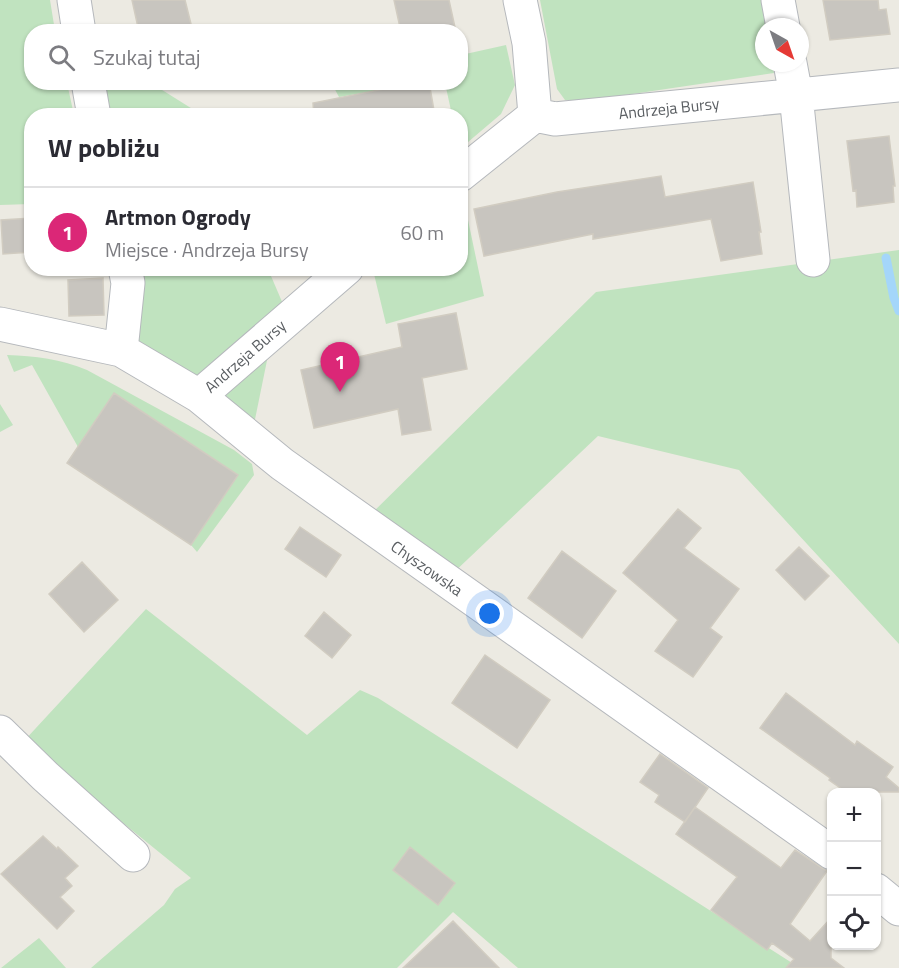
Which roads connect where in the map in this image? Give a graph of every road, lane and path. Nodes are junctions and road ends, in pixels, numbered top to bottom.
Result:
1 (74, 0) edge
2 (520, 0) edge
3 (778, 0) edge
4 (781, 18) edge
5 (78, 24) edge
6 (792, 72) edge
7 (899, 86) edge
8 (89, 90) edge
9 (796, 95) junction
10 (93, 108) edge
11 (535, 115) junction
12 (468, 169) edge
13 (813, 260) dead end
14 (127, 276) edge
15 (337, 276) edge
16 (0, 324) edge
17 (121, 350) junction
18 (199, 396) junction
19 (0, 732) edge
20 (827, 850) edge
21 (133, 855) dead end
22 (881, 894) edge
23 (899, 909) edge

1 - 5 street
2 - 11 street
3 - 4 street
6 - 9 street
7 - 9 street, Andrzeja Bursy
8 - 10 street
9 - 11 street, Andrzeja Bursy
9 - 13 street
11 - 12 street
14 - 17 street
15 - 18 street, Andrzeja Bursy
16 - 17 street, Chyszowska
17 - 18 street, Chyszowska
18 - 20 street, Chyszowska
19 - 21 street
22 - 23 street

